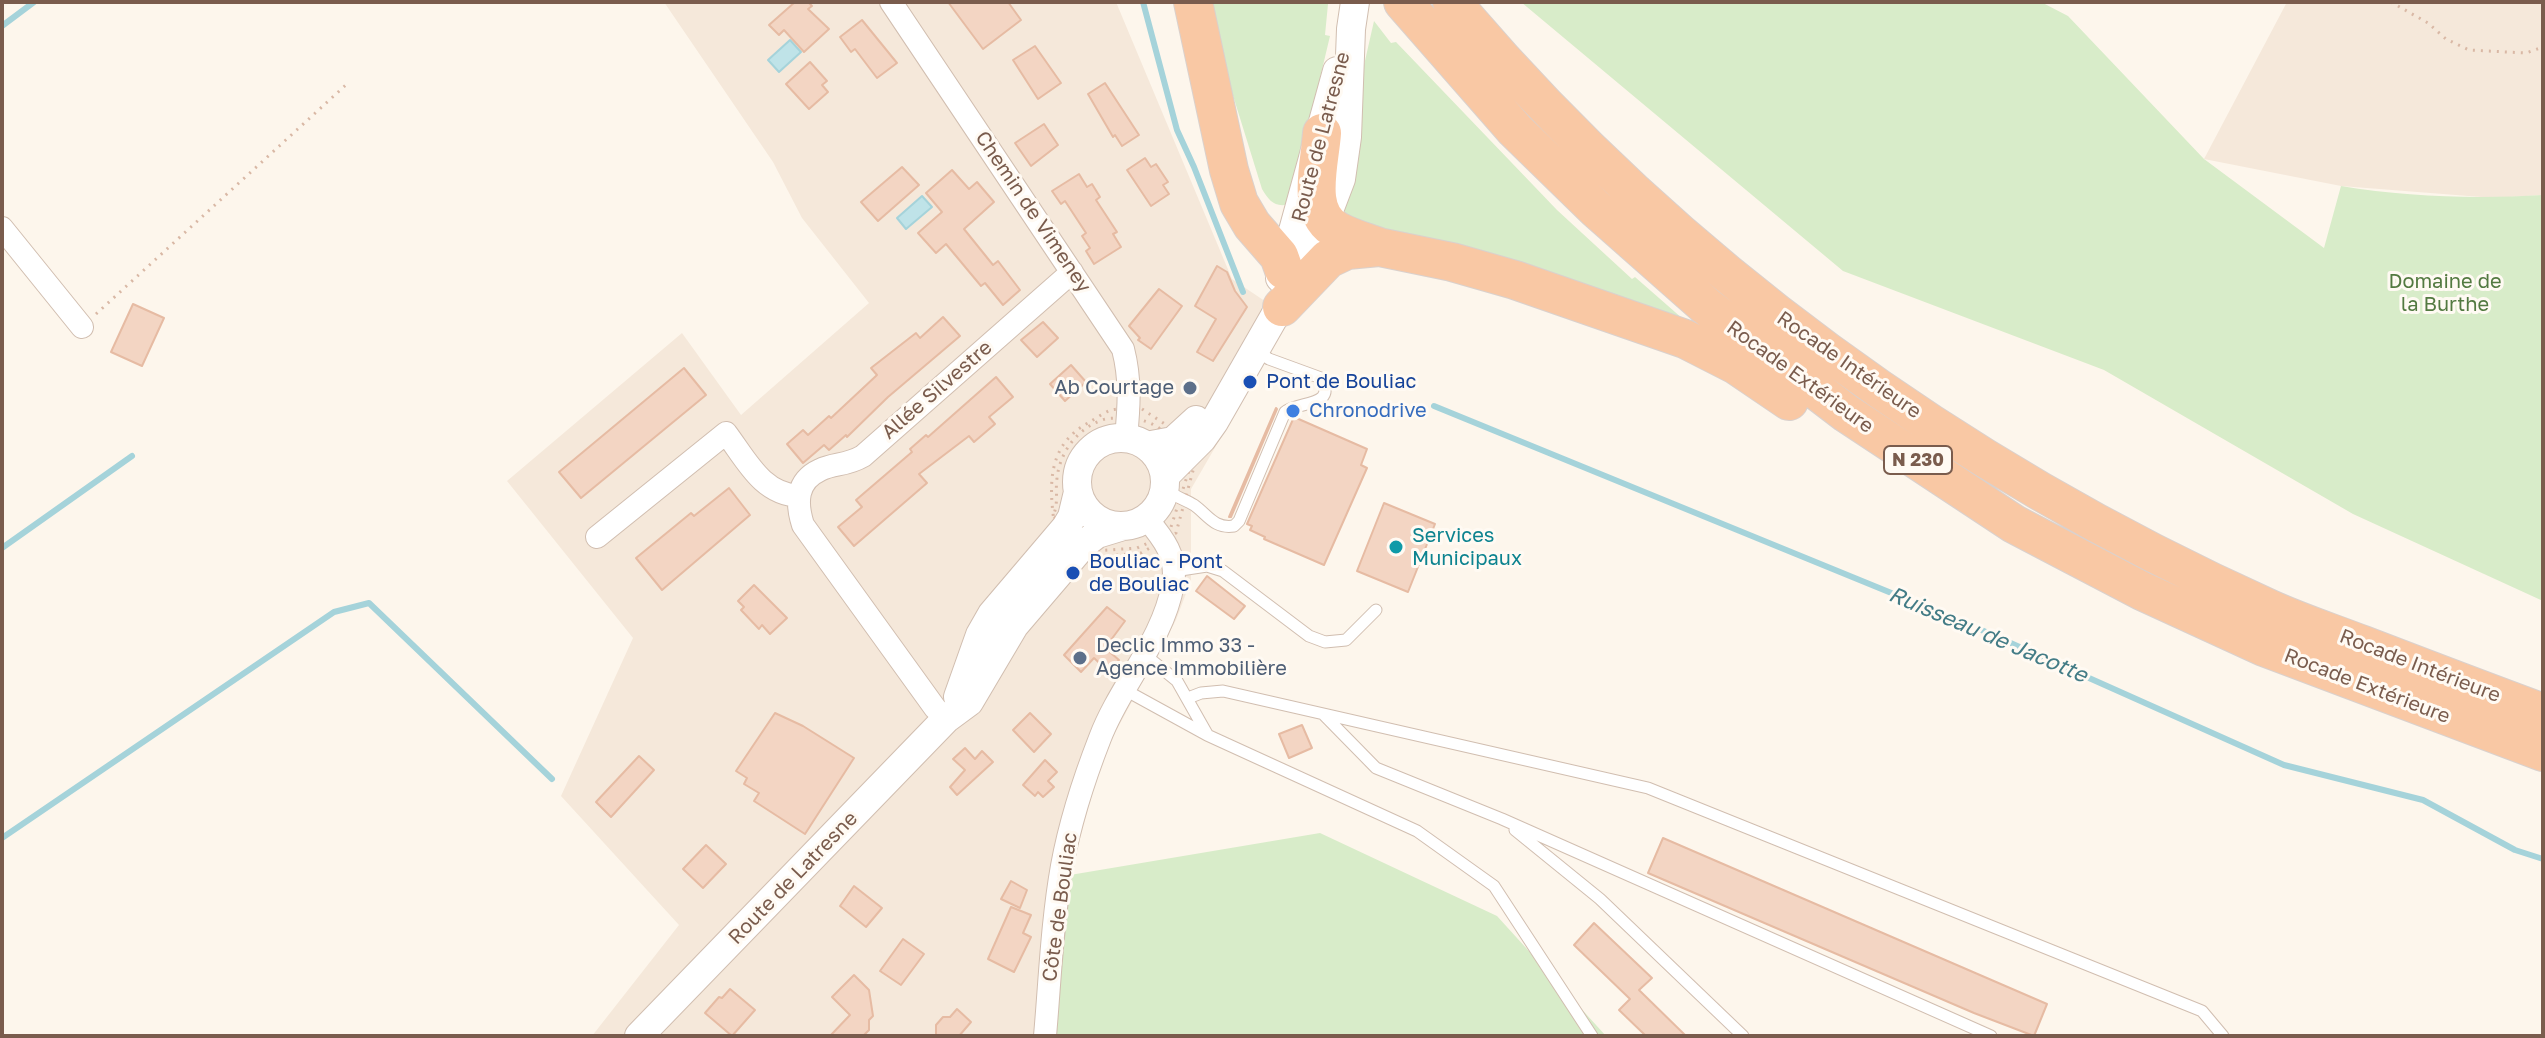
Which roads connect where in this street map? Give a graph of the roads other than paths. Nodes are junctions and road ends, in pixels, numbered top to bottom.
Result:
1 (891, 2) edge
2 (1193, 2) edge
3 (1403, 2) edge
4 (1452, 2) edge
5 (1353, 15) edge
6 (1322, 133) junction
7 (1326, 222) junction
8 (2, 228) edge
9 (1379, 247) junction
10 (1284, 270) junction
11 (1072, 272) junction
12 (1282, 307) junction
13 (82, 327) road end
14 (1256, 351) junction
15 (1136, 442) junction
16 (1186, 443) junction
17 (1172, 489) junction
18 (1078, 492) junction
19 (799, 496) junction
20 (2014, 524) junction
21 (1120, 527) junction
22 (1156, 529) junction
23 (597, 537) dead end
24 (1068, 543) junction
25 (1174, 571) junction
26 (1376, 610) dead end
27 (1144, 654) junction
28 (1125, 690) junction
29 (1188, 698) junction
30 (2543, 713) edge
31 (1323, 715) junction
32 (946, 719) junction
33 (1207, 735) junction
34 (2543, 752) edge
35 (1502, 819) junction
36 (639, 1036) edge
37 (1045, 1036) edge
38 (1592, 1036) edge
39 (1743, 1036) edge
40 (1991, 1036) edge
41 (2223, 1036) edge

1 - 11 street, Chemin de Vimeney
2 - 10 highway
3 - 20 highway, Rocade Extérieure / N 230
4 - 30 highway, Rocade Intérieure / N 230
5 - 6 street, Route de Latresne
5 - 7 street, Route de Latresne
6 - 7 highway
6 - 10 street, Route de Latresne
7 - 9 highway
7 - 12 street, Route de Latresne
8 - 13 street
9 - 12 highway
9 - 20 highway
10 - 16 street, Route de Latresne
11 - 15 street, Chemin de Vimeney
11 - 19 street, Allée Silvestre
12 - 14 street, Route de Latresne
14 - 16 street, Route de Latresne
14 - 17 lane
15 - 16 street
15 - 17 street
15 - 18 street
16 - 17 street, Route de Latresne
17 - 22 street
18 - 21 street
18 - 24 street, Route de Latresne
19 - 23 street
19 - 32 street
20 - 34 highway, Rocade Extérieure / N 230
21 - 22 street
21 - 24 street, Route de Latresne
22 - 25 street
24 - 32 street, Route de Latresne
25 - 26 lane
25 - 27 street, Côte de Bouliac
27 - 28 street, Côte de Bouliac
27 - 29 lane
28 - 33 lane
28 - 37 street, Côte de Bouliac
29 - 31 lane
29 - 33 lane
31 - 35 lane
31 - 41 lane
32 - 36 street, Route de Latresne
33 - 38 lane
35 - 39 lane
35 - 40 lane

